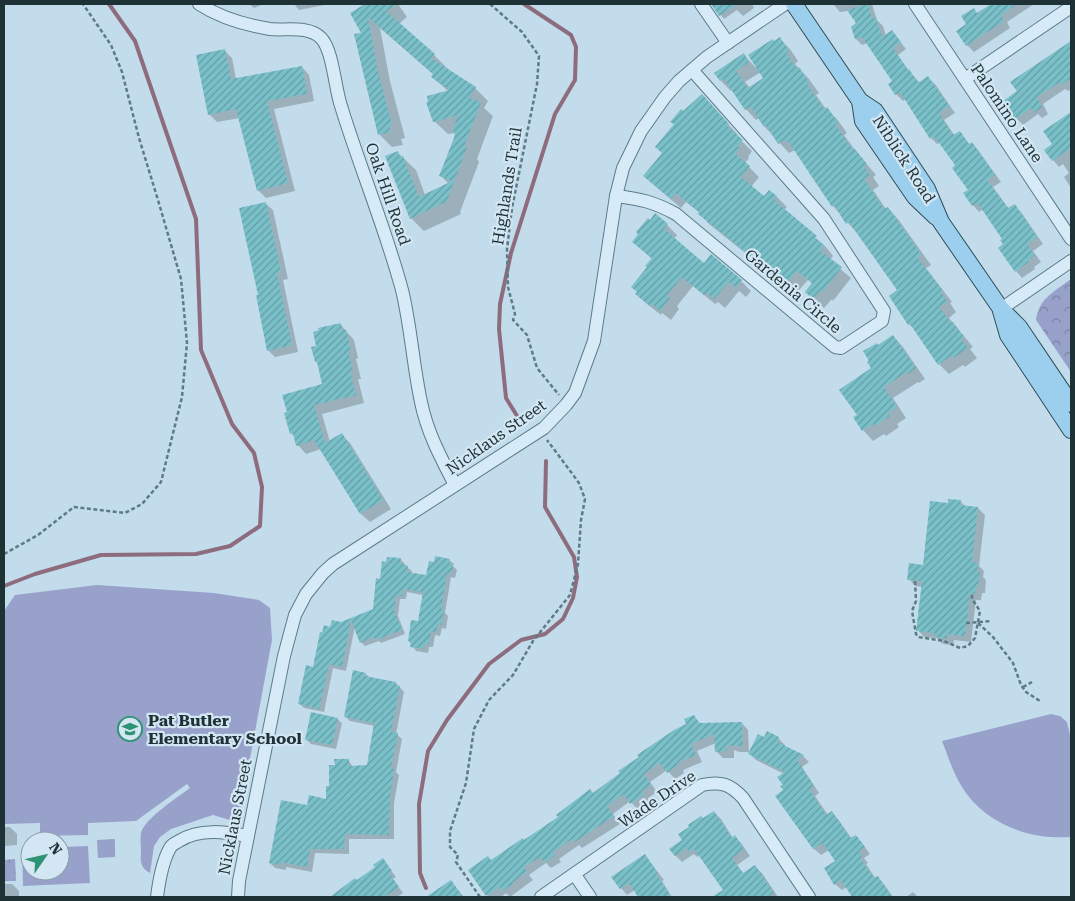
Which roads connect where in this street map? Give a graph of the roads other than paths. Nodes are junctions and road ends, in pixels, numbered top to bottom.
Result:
1 (198, 4) edge
2 (701, 4) edge
3 (785, 4) edge
4 (794, 4) edge
5 (915, 4) edge
6 (1071, 7) edge
7 (728, 44) junction
8 (692, 70) junction
9 (965, 80) junction
10 (616, 196) junction
11 (1071, 239) edge
12 (1071, 261) edge
13 (1001, 308) junction
14 (1071, 404) edge
15 (1071, 430) edge
16 (455, 485) junction
17 (248, 836) junction
18 (575, 875) junction
19 (156, 897) edge
20 (238, 897) edge
21 (541, 897) edge
22 (590, 897) edge
23 (808, 897) edge

1 - 16 street, Oak Hill Road
2 - 7 street
3 - 7 street, Nicklaus Street
4 - 13 main road, Niblick Road
5 - 9 street, Palomino Lane
6 - 9 street
7 - 8 street, Nicklaus Street
8 - 10 street, Nicklaus Street
8 - 10 street, Gardenia Circle
9 - 11 street, Palomino Lane
10 - 16 street, Nicklaus Street
12 - 13 street
13 - 14 main road, Niblick Road
13 - 15 main road, Niblick Road
16 - 17 street, Nicklaus Street
17 - 19 street
17 - 20 street, Nicklaus Street
18 - 21 street, Wade Drive
18 - 22 street
18 - 23 street, Wade Drive

